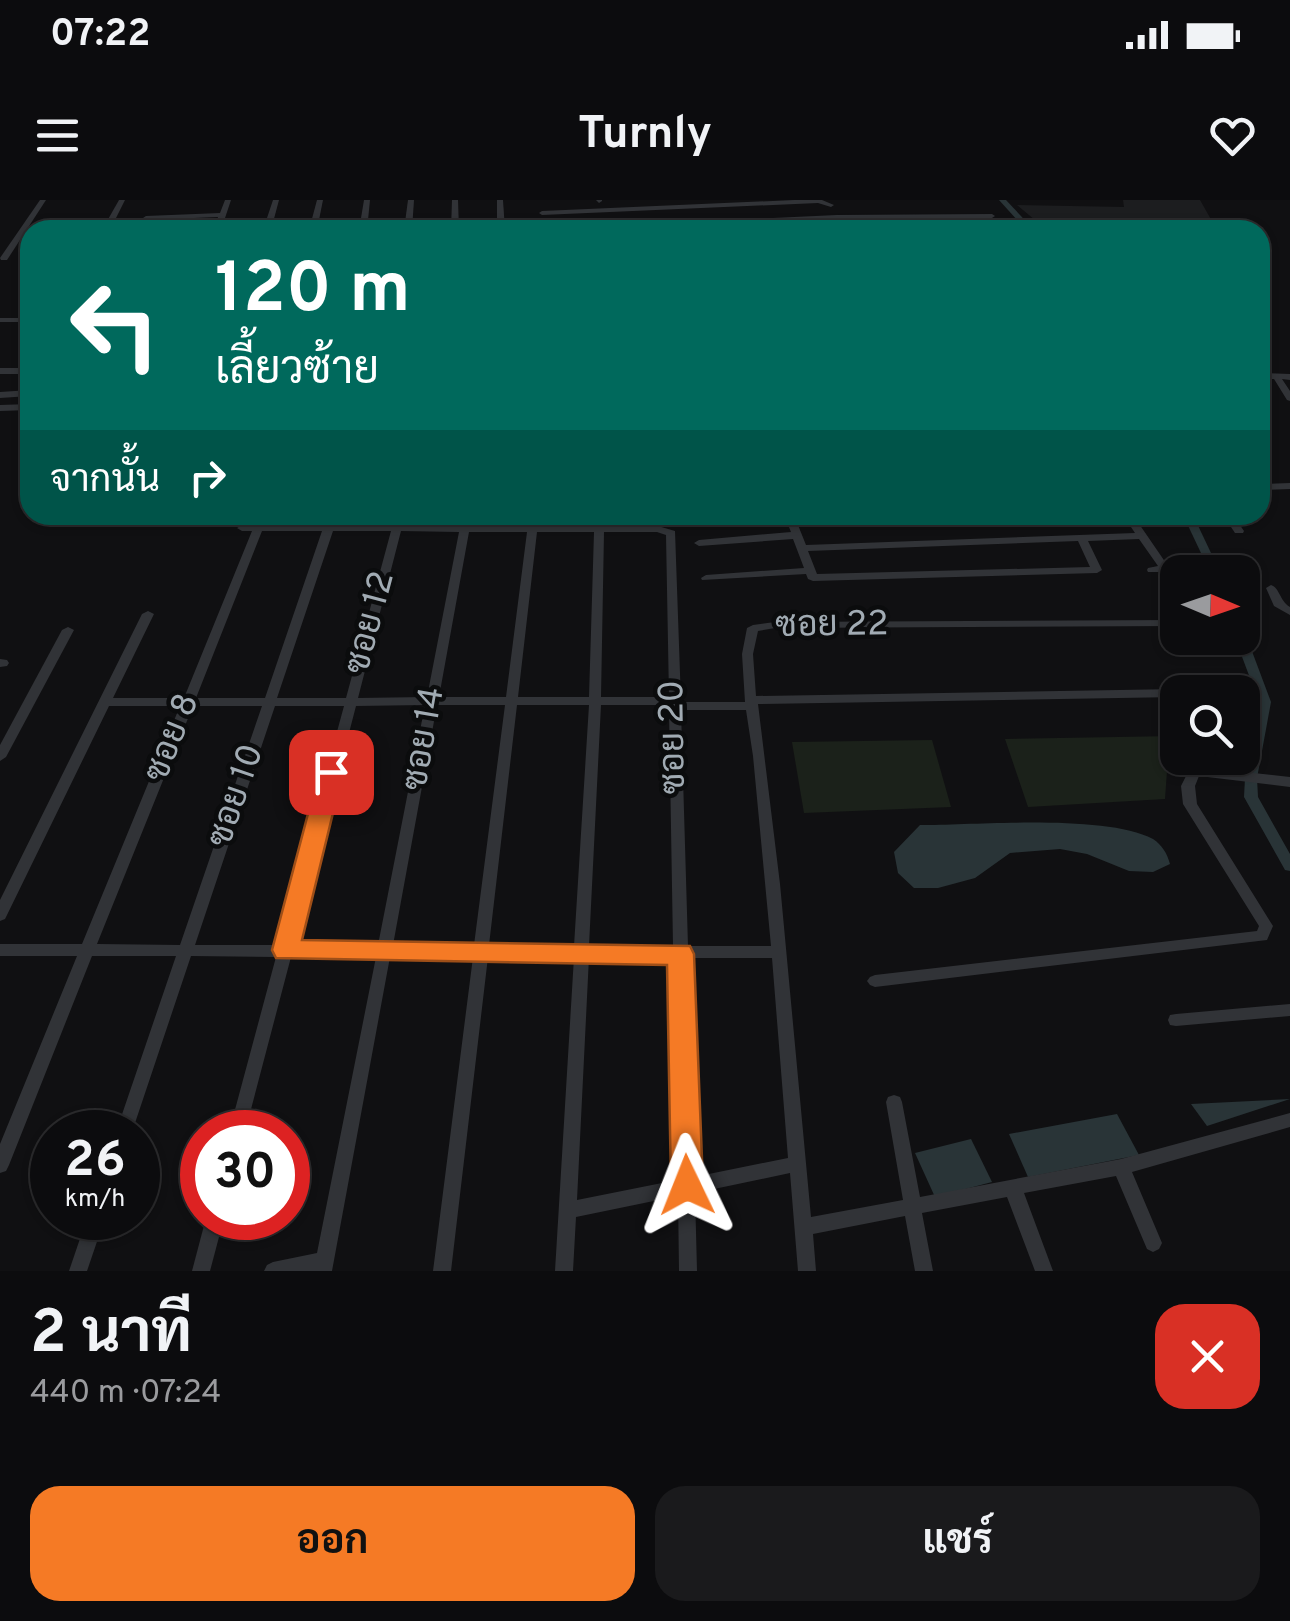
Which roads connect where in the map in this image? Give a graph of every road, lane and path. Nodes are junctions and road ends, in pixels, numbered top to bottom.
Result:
1 (228, 200) edge
2 (561, 200) edge
3 (794, 201) edge
4 (673, 203) edge
5 (831, 206) dead end
6 (564, 212) junction
7 (542, 213) dead end
8 (222, 215) junction
9 (992, 216) dead end
10 (146, 218) dead end
11 (220, 220) edge
12 (879, 220) edge
13 (20, 234) edge
14 (4, 258) dead end
15 (1270, 376) edge
16 (1276, 376) junction
17 (1290, 377) edge
18 (1290, 398) edge
19 (794, 525) edge
20 (1135, 525) edge
21 (1234, 525) edge
22 (259, 527) junction
23 (329, 527) junction
24 (242, 528) dead end
25 (397, 528) junction
26 (465, 528) junction
27 (599, 528) junction
28 (532, 529) junction
29 (1238, 531) dead end
30 (798, 535) junction
31 (1143, 536) junction
32 (1081, 538) junction
33 (699, 543) dead end
34 (802, 548) junction
35 (1152, 570) dead end
36 (706, 578) dead end
37 (812, 578) junction
38 (1271, 588) dead end
39 (1290, 612) edge
40 (148, 614) dead end
41 (1160, 623) edge
42 (68, 630) dead end
43 (1160, 693) edge
44 (349, 701) junction
45 (107, 702) junction
46 (186, 702) junction
47 (269, 702) junction
48 (432, 702) junction
49 (512, 702) junction
50 (595, 702) junction
51 (673, 703) junction
52 (753, 703) junction
53 (0, 757) edge
54 (1192, 775) edge
55 (1225, 775) edge
56 (1290, 782) edge
57 (0, 915) edge
58 (0, 950) edge
59 (89, 950) junction
60 (286, 950) junction
61 (387, 950) junction
62 (185, 951) junction
63 (482, 952) junction
64 (778, 952) junction
65 (580, 954) junction
66 (680, 954) junction
67 (875, 981) dead end
68 (1290, 1010) edge
69 (1176, 1020) dead end
70 (894, 1102) dead end
71 (131, 1110) edge
72 (244, 1110) edge
73 (1290, 1120) edge
74 (797, 1164) junction
75 (0, 1165) edge
76 (1121, 1168) junction
77 (687, 1185) junction
78 (1014, 1188) junction
79 (912, 1206) junction
80 (568, 1210) junction
81 (803, 1228) junction
82 (89, 1240) edge
83 (209, 1240) edge
84 (1154, 1243) dead end
85 (324, 1266) edge
86 (78, 1271) edge
87 (201, 1271) edge
88 (273, 1271) edge
89 (442, 1271) edge
90 (564, 1271) edge
91 (688, 1271) edge
92 (808, 1271) edge
93 (924, 1271) edge
94 (1044, 1271) edge

1 - 8 street
2 - 6 street
3 - 4 street
3 - 5 street
4 - 6 street
6 - 7 street
8 - 10 street
8 - 11 street
9 - 12 street
13 - 14 street
15 - 16 street
16 - 17 street
16 - 18 street
19 - 30 street
20 - 31 street
21 - 29 street
22 - 23 street
22 - 24 street
22 - 46 street, ซอย 8
23 - 25 street
23 - 47 street, ซอย 10
25 - 26 street
25 - 44 street, ซอย 12
26 - 28 street
26 - 48 street, ซอย 14
27 - 28 street
27 - 50 street
27 - 51 street, ซอย 20
28 - 49 street
30 - 33 street
30 - 34 street
31 - 32 street
31 - 35 street
32 - 34 street
32 - 37 street
34 - 37 street
36 - 37 street
38 - 39 street
40 - 45 street
41 - 52 street, ซอย 22
42 - 53 street
43 - 52 street
44 - 47 street
44 - 48 street
44 - 60 street, ซอย 12
45 - 46 street
45 - 57 street
46 - 47 street
46 - 59 street, ซอย 8
47 - 62 street, ซอย 10
48 - 49 street
48 - 61 street, ซอย 14
49 - 50 street
49 - 63 street
50 - 51 street
50 - 65 street
51 - 52 street
51 - 66 street, ซอย 20
52 - 64 street, ซอย 22
54 - 67 street
55 - 56 street
58 - 59 street
59 - 62 street
59 - 75 street, ซอย 8
60 - 61 street
60 - 62 street
60 - 72 street, ซอย 12
61 - 63 street
61 - 85 street, ซอย 14
62 - 71 street, ซอย 10
63 - 65 street
63 - 89 street
64 - 66 street
64 - 74 street, ซอย 22
65 - 66 street
65 - 80 street
66 - 77 street, ซอย 20
68 - 69 street
70 - 79 street
73 - 76 street
74 - 77 street
74 - 81 street, ซอย 22
76 - 78 street
76 - 84 street
77 - 80 street
77 - 91 street, ซอย 20
78 - 79 street
78 - 94 street
79 - 81 street
79 - 93 street
80 - 90 street
81 - 92 street, ซอย 22
82 - 86 street
83 - 87 street
85 - 88 street

